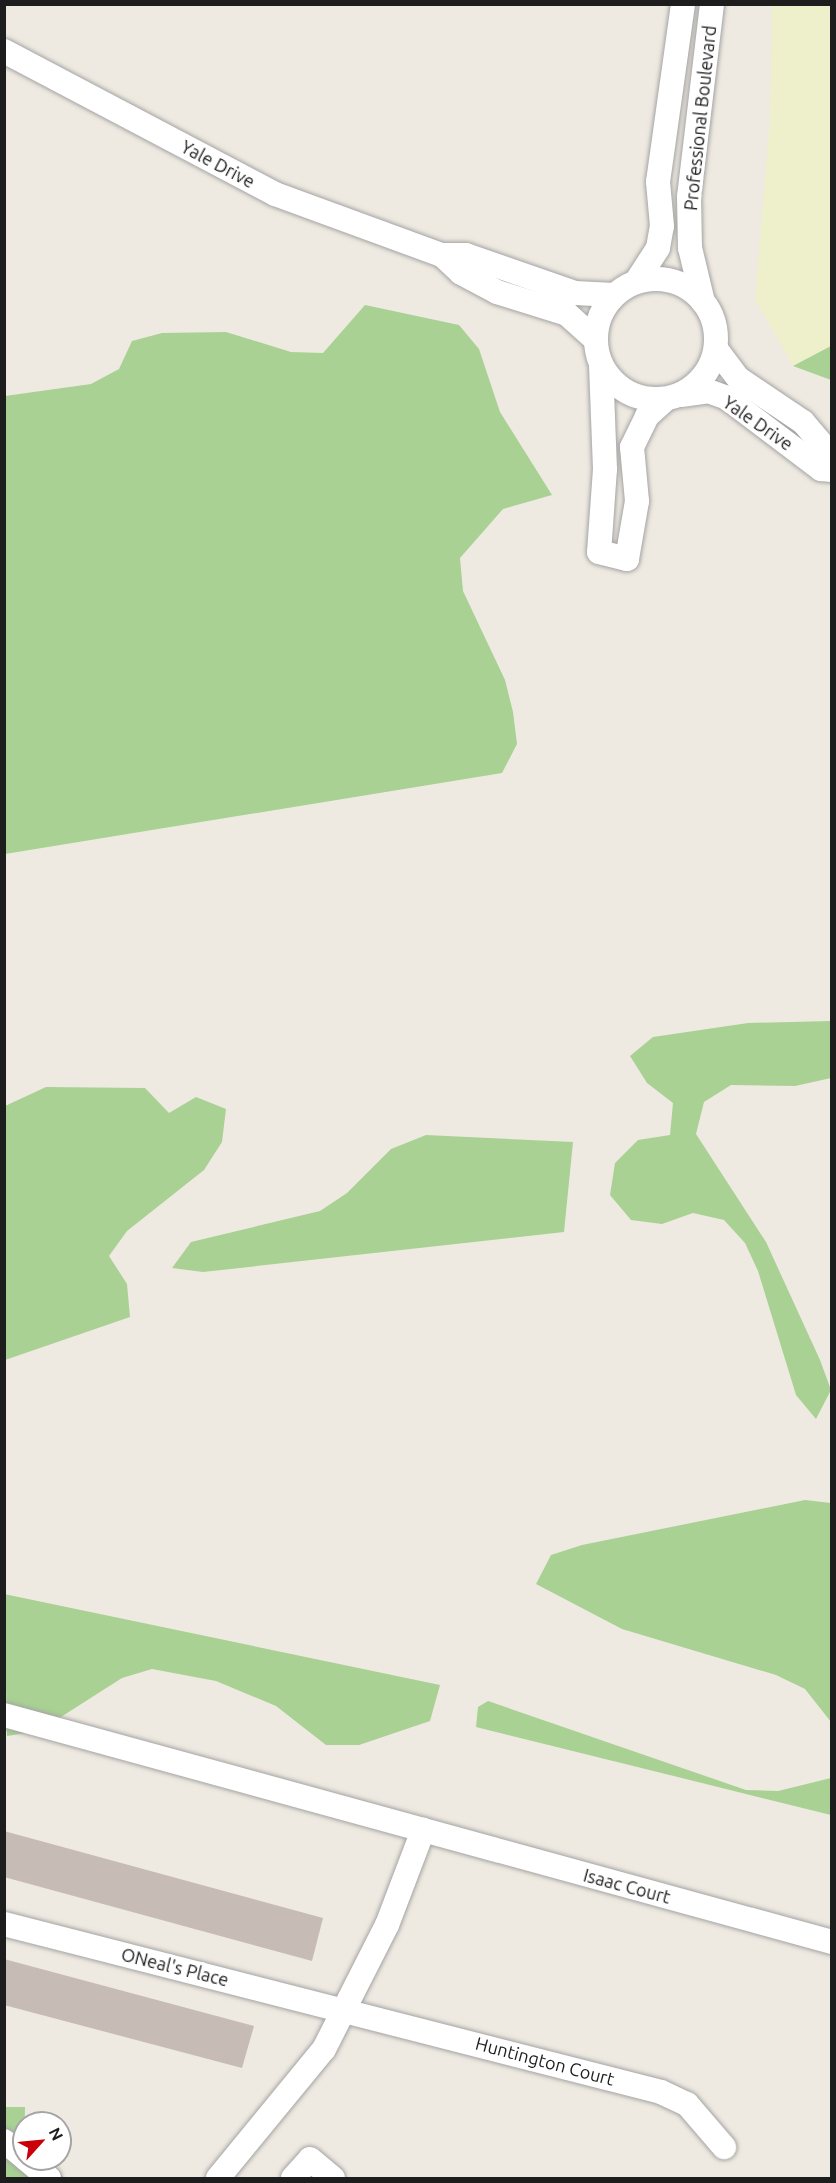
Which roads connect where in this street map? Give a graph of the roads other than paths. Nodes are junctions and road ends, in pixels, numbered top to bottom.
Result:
1 (683, 4) edge
2 (712, 4) edge
3 (4, 51) edge
4 (442, 255) junction
5 (636, 282) junction
6 (614, 295) junction
7 (704, 302) junction
8 (596, 340) junction
9 (716, 349) junction
10 (602, 365) junction
11 (672, 397) junction
12 (831, 456) edge
13 (831, 470) edge
14 (4, 1715) edge
15 (423, 1830) junction
16 (4, 1924) edge
17 (831, 1942) edge
18 (346, 2010) junction
19 (724, 2147) dead end
20 (218, 2178) edge
21 (293, 2178) edge
22 (333, 2178) edge

1 - 5 street, Professional Boulevard
2 - 7 street, Professional Boulevard
3 - 4 street, Yale Drive
4 - 6 street, Yale Drive
4 - 8 street, Yale Drive
5 - 6 street, Professional Boulevard
5 - 7 street, Professional Boulevard
6 - 8 street, Professional Boulevard
7 - 9 street, Professional Boulevard
8 - 10 street, Professional Boulevard
9 - 11 street, Professional Boulevard
9 - 12 street, Yale Drive
10 - 11 street, Professional Boulevard
10 - 11 street, Professional Boulevard
11 - 13 street, Yale Drive
14 - 15 street, Isaac Court
15 - 17 street, Isaac Court
15 - 18 street
16 - 18 street, ONeal's Place
18 - 19 street, Huntington Court
18 - 20 street
21 - 22 street

